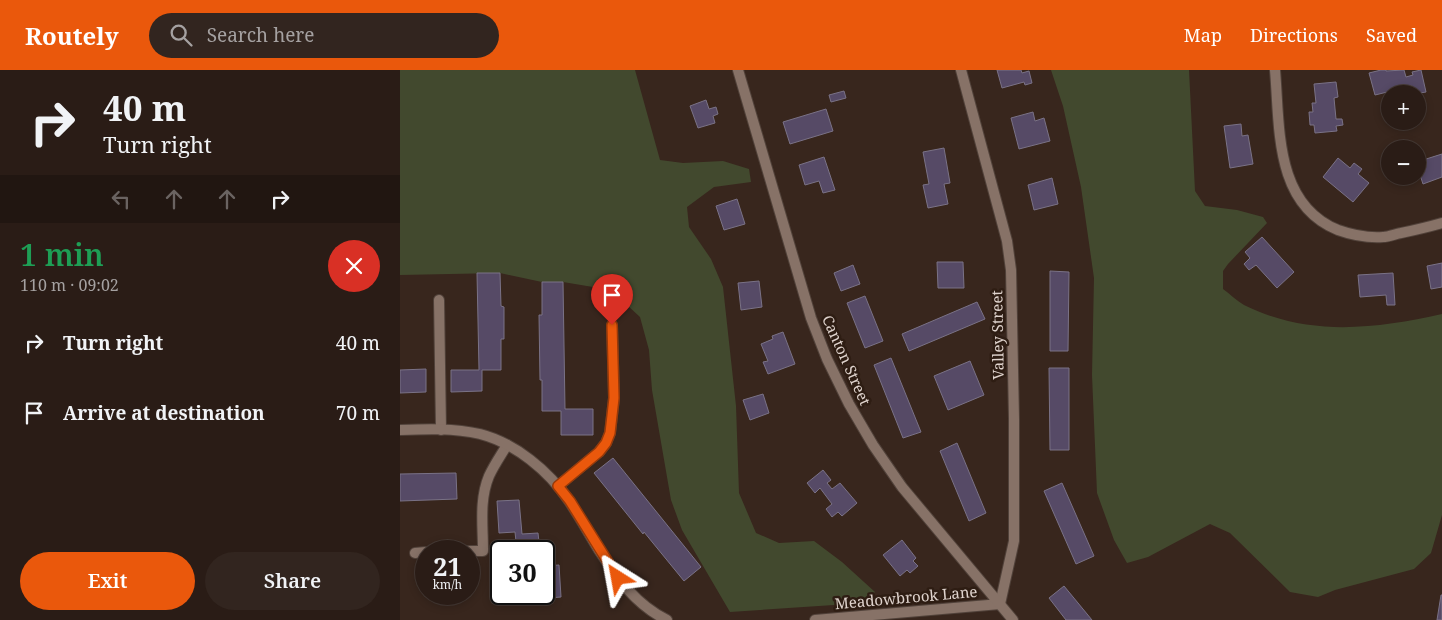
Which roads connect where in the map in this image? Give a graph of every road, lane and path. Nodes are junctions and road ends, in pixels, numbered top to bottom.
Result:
1 (738, 70) edge
2 (961, 70) edge
3 (1275, 70) edge
4 (1442, 223) edge
5 (439, 300) dead end
6 (612, 325) dead end
7 (400, 430) edge
8 (441, 430) junction
9 (507, 445) junction
10 (558, 486) junction
11 (480, 551) edge
12 (1000, 604) junction
13 (667, 620) edge
14 (815, 620) edge
15 (1013, 620) edge

1 - 12 street, Canton Street
2 - 12 street, Valley Street
3 - 4 street
5 - 8 street
6 - 10 street
7 - 8 street
8 - 9 street
9 - 10 street
9 - 11 street
10 - 13 street
12 - 14 street, Meadowbrook Lane
12 - 15 street, Canton Street

